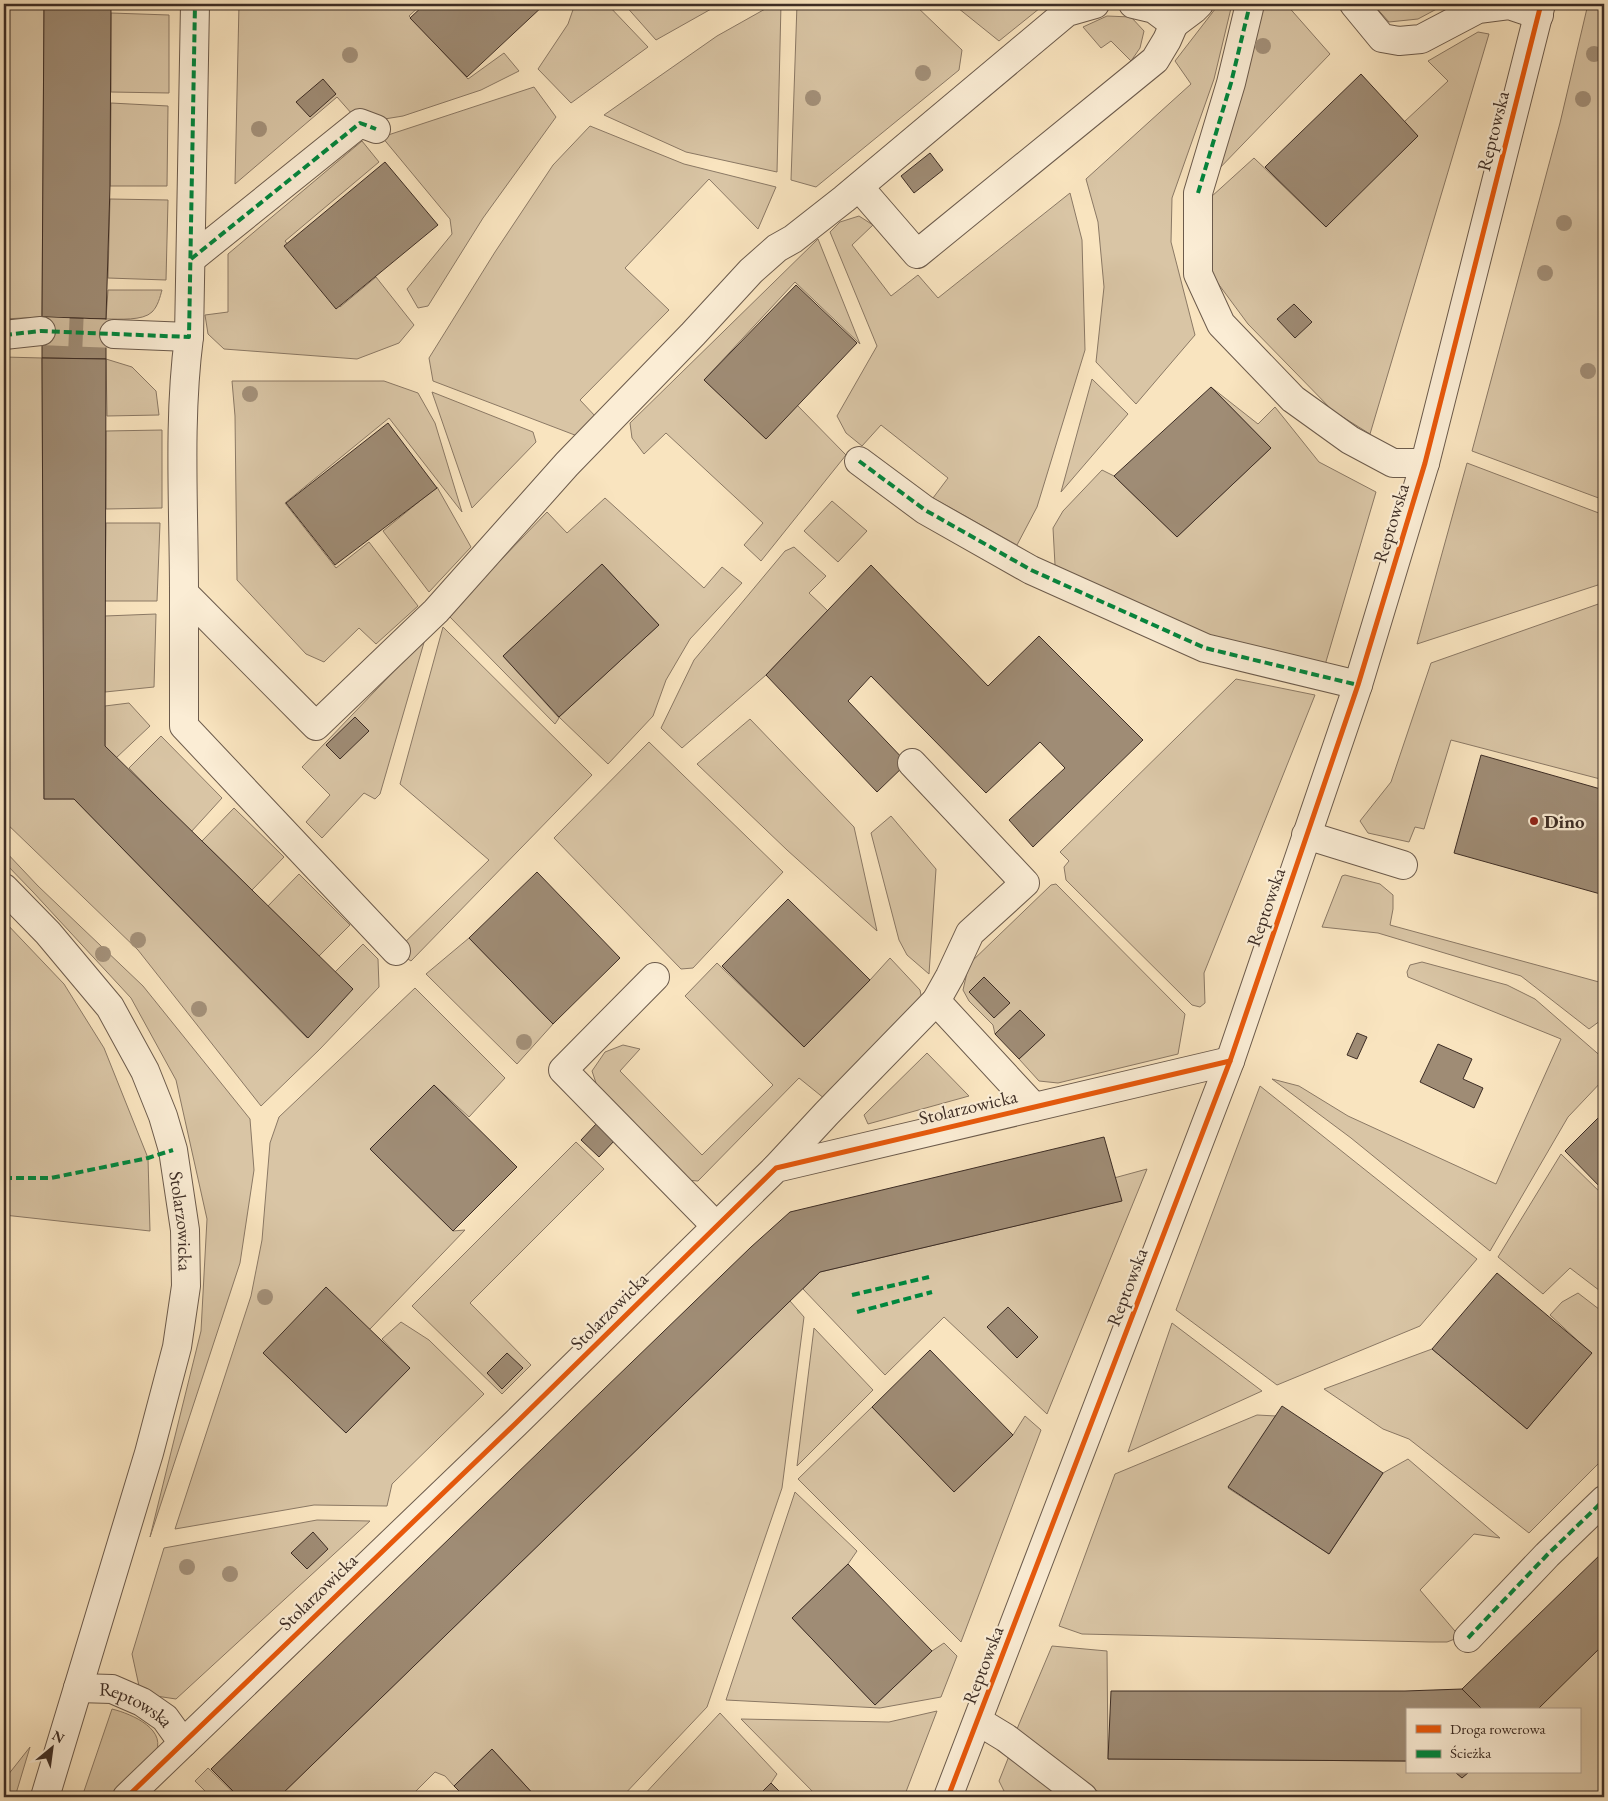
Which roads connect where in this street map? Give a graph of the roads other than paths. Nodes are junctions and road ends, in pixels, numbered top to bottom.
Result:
1 (195, 4) edge
2 (1095, 4) edge
3 (1133, 4) edge
4 (1199, 4) edge
5 (1250, 4) edge
6 (1354, 4) edge
7 (1540, 9) edge
8 (1174, 24) junction
9 (376, 129) dead end
10 (859, 187) junction
11 (191, 259) junction
12 (40, 331) tunnel mouth
13 (114, 334) tunnel mouth
14 (4, 335) edge
15 (189, 337) junction
16 (859, 461) dead end
17 (1425, 463) junction
18 (184, 593) junction
19 (1358, 686) junction
20 (912, 763) dead end
21 (1306, 835) junction
22 (1403, 865) dead end
23 (4, 888) edge
24 (396, 951) dead end
25 (655, 977) dead end
26 (936, 1001) junction
27 (1230, 1061) junction
28 (1034, 1107) junction
29 (776, 1168) junction
30 (716, 1226) junction
31 (1604, 1500) edge
32 (1468, 1638) dead end
33 (78, 1688) junction
34 (978, 1721) junction
35 (183, 1743) junction
36 (45, 1797) edge
37 (127, 1797) edge
38 (948, 1797) edge
39 (1084, 1797) edge

1 - 11 street
2 - 10 street
3 - 8 street
4 - 8 street
5 - 17 street
6 - 7 street
7 - 17 street, Reptowska
8 - 10 street
9 - 11 street
10 - 18 street
11 - 15 street
12 - 14 street
13 - 15 street
15 - 18 street
16 - 19 street
17 - 19 street, Reptowska
18 - 24 street
19 - 21 street, Reptowska
20 - 26 street
21 - 22 street
21 - 27 street, Reptowska
23 - 33 street, Stolarzowicka
25 - 30 street
26 - 28 street
26 - 29 street
27 - 28 street, Stolarzowicka
27 - 34 street, Reptowska
28 - 29 street, Stolarzowicka
29 - 30 street, Stolarzowicka
30 - 35 street, Stolarzowicka
31 - 32 street
33 - 35 street, Reptowska
33 - 36 street, Stolarzowicka
34 - 38 street, Reptowska
34 - 39 street
35 - 37 street, Stolarzowicka

